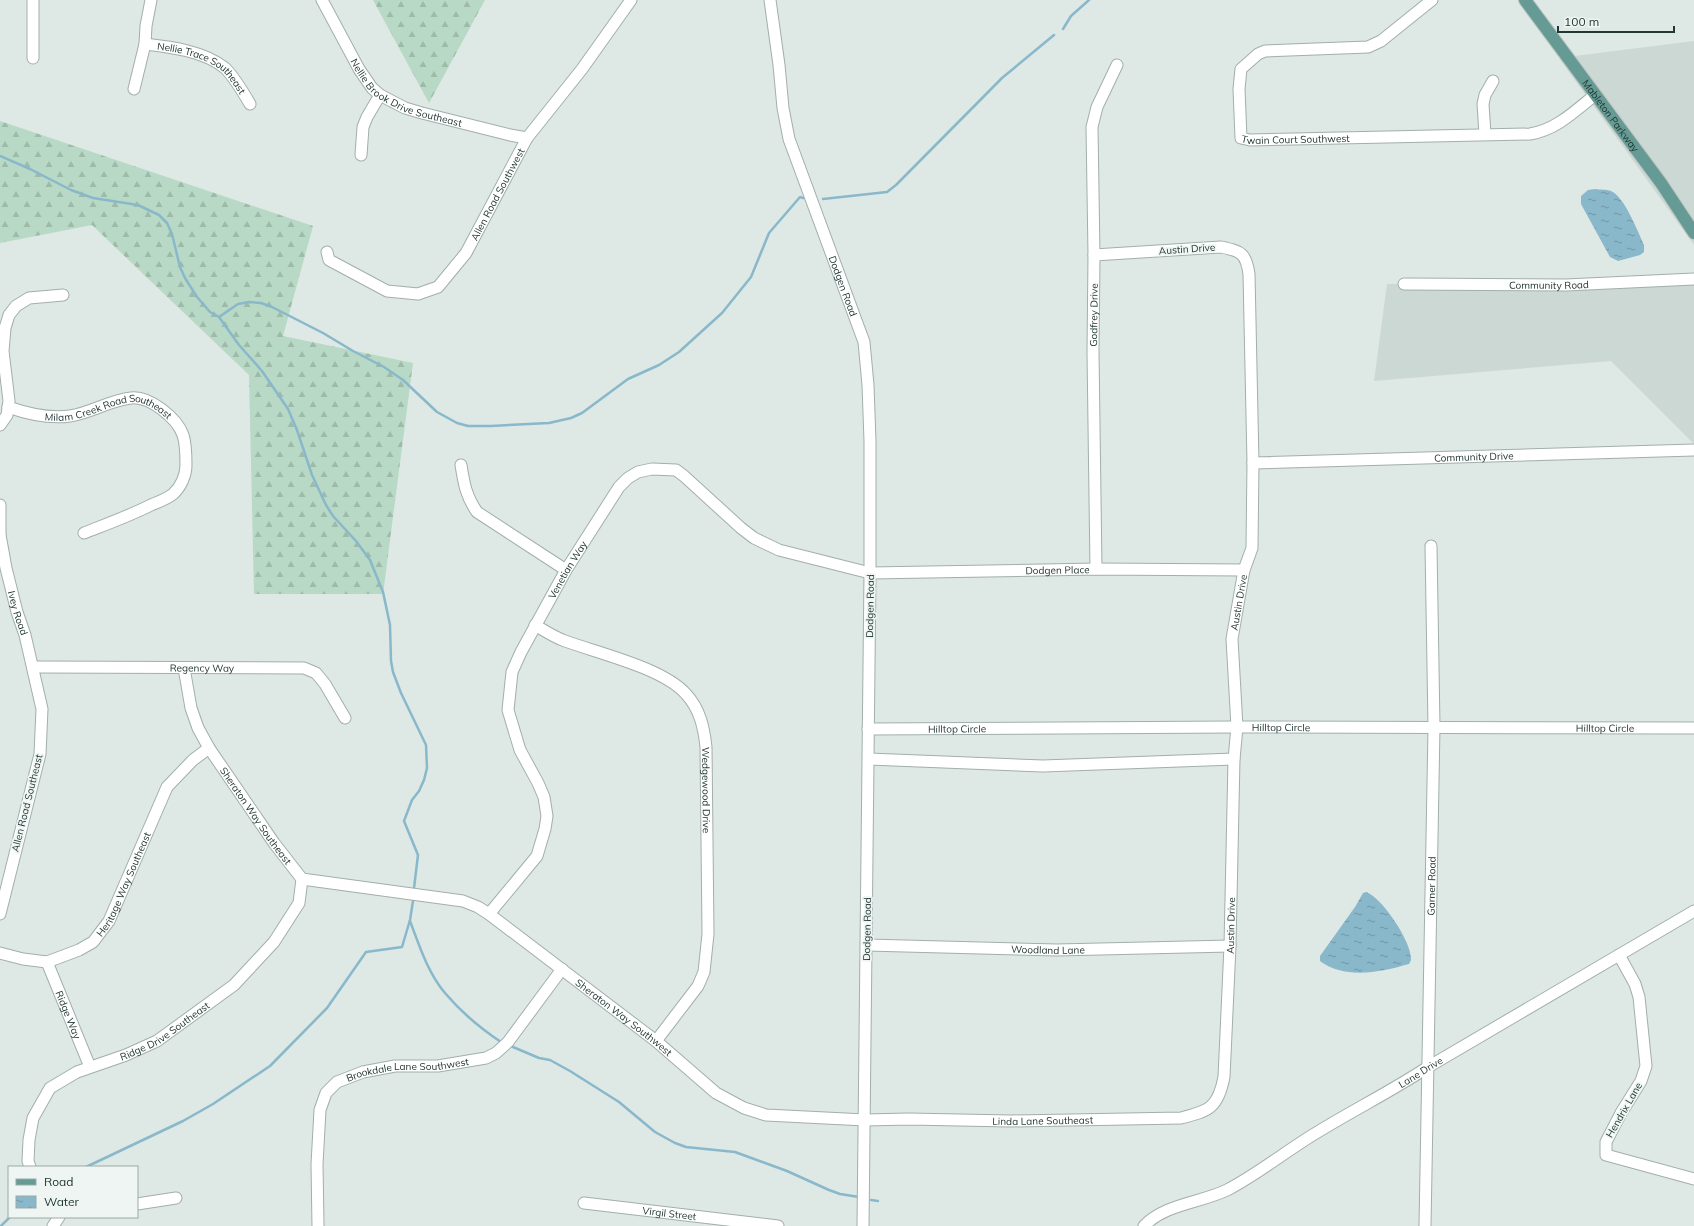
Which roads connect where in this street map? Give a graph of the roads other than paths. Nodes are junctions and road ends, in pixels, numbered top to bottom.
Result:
1 (33, 0) edge
2 (151, 0) edge
3 (322, 0) edge
4 (631, 0) edge
5 (770, 0) edge
6 (1432, 0) edge
7 (1525, 0) edge
8 (145, 44) junction
9 (33, 58) dead end
10 (1118, 65) dead end
11 (1493, 81) dead end
12 (134, 89) dead end
13 (1595, 95) junction
14 (380, 96) junction
15 (250, 104) dead end
16 (1485, 134) junction
17 (527, 138) junction
18 (361, 155) dead end
19 (1694, 233) edge
20 (327, 252) dead end
21 (1094, 255) junction
22 (1694, 279) edge
23 (1404, 284) dead end
24 (63, 295) dead end
25 (8, 407) junction
26 (0, 425) edge
27 (1694, 450) edge
28 (1254, 463) junction
29 (461, 465) dead end
30 (0, 505) edge
31 (84, 533) dead end
32 (0, 534) edge
33 (1431, 546) dead end
34 (1096, 569) junction
35 (566, 570) junction
36 (1244, 570) junction
37 (870, 573) junction
38 (535, 626) junction
39 (33, 667) junction
40 (184, 668) junction
41 (345, 718) dead end
42 (1237, 727) junction
43 (1434, 727) junction
44 (1694, 728) edge
45 (868, 730) junction
46 (209, 748) junction
47 (869, 759) junction
48 (1234, 759) junction
49 (302, 879) junction
50 (1694, 911) edge
51 (0, 914) edge
52 (489, 914) junction
53 (867, 945) junction
54 (1230, 946) junction
55 (0, 953) edge
56 (1619, 955) junction
57 (47, 962) junction
58 (562, 969) junction
59 (656, 1042) junction
60 (90, 1067) junction
61 (1428, 1067) junction
62 (1216, 1101) joint
63 (865, 1120) junction
64 (30, 1166) edge
65 (1694, 1179) edge
66 (176, 1198) dead end
67 (584, 1203) dead end
68 (138, 1204) edge
69 (318, 1226) edge
70 (778, 1226) edge
71 (864, 1226) edge
72 (1144, 1226) edge
73 (1426, 1226) edge

1 - 9 street
2 - 8 street
3 - 14 street, Nellie Brook Drive Southeast
4 - 17 street, Allen Road Southwest
5 - 37 street, Dodgen Road
6 - 16 street, Twain Court Southwest
7 - 13 main road, Mableton Parkway
8 - 12 street
8 - 15 street, Nellie Trace Southeast
10 - 21 street, Godfrey Drive
11 - 16 street
13 - 16 street, Twain Court Southwest
13 - 19 main road, Mableton Parkway
14 - 17 street, Nellie Brook Drive Southeast
14 - 18 street
17 - 20 street, Allen Road Southwest
21 - 28 street, Austin Drive
21 - 34 street, Godfrey Drive
22 - 23 street, Community Road
24 - 25 street
25 - 26 street
25 - 31 street, Milam Creek Road Southeast
27 - 28 street, Community Drive
28 - 36 street, Austin Drive
29 - 35 street
30 - 32 street, Ivey Road
32 - 39 street, Ivey Road
33 - 43 street, Garner Road
34 - 36 street, Dodgen Place
34 - 37 street, Dodgen Place
35 - 37 street, Venetian Way
35 - 38 street, Venetian Way
36 - 42 street, Austin Drive
37 - 45 street, Dodgen Road
38 - 52 street, Venetian Way
38 - 59 street, Wedgewood Drive
39 - 40 street, Regency Way
39 - 51 street, Allen Road Southeast
40 - 41 street, Regency Way
40 - 46 street, Sheraton Way Southeast
42 - 43 street, Hilltop Circle
42 - 45 street, Hilltop Circle
42 - 48 street, Austin Drive
43 - 44 street, Hilltop Circle
43 - 61 street, Garner Road
45 - 47 street, Dodgen Road
46 - 49 street, Sheraton Way Southeast
46 - 57 street, Heritage Way Southeast
47 - 48 street
47 - 53 street, Dodgen Road
48 - 54 street, Austin Drive
49 - 52 street, Sheraton Way Southwest
49 - 60 street, Ridge Drive Southeast
50 - 56 street, Lane Drive
52 - 58 street, Sheraton Way Southwest
53 - 54 street, Woodland Lane
53 - 63 street, Dodgen Road
54 - 62 street, Austin Drive
55 - 57 street, Heritage Way Southeast
56 - 61 street, Lane Drive
56 - 65 street, Hendrix Lane
57 - 60 street, Ridge Way
58 - 59 street, Sheraton Way Southwest
58 - 69 street, Brookdale Lane Southwest
59 - 63 street, Sheraton Way Southwest
60 - 64 street, Ridge Drive Southeast
61 - 72 street, Lane Drive
61 - 73 street, Garner Road
62 - 63 street, Linda Lane Southeast
63 - 71 street, Dodgen Road
66 - 68 street
67 - 70 street, Virgil Street

